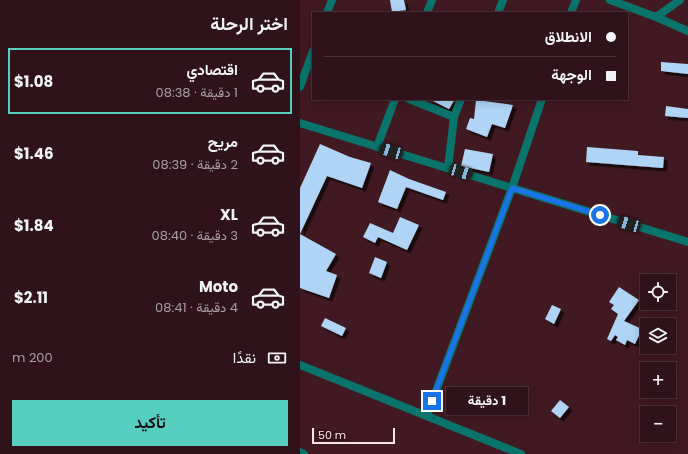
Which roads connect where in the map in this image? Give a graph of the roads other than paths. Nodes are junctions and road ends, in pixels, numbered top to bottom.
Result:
1 (332, 0) edge
2 (432, 0) edge
3 (503, 0) edge
4 (576, 0) edge
5 (610, 0) edge
6 (680, 0) edge
7 (327, 12) edge
8 (427, 12) edge
9 (498, 12) edge
10 (571, 12) edge
11 (656, 17) junction
12 (688, 31) edge
13 (311, 63) edge
14 (300, 86) edge
15 (395, 100) edge
16 (411, 100) edge
17 (462, 100) edge
18 (542, 100) edge
19 (454, 117) junction
20 (300, 123) edge
21 (377, 147) junction
22 (448, 168) junction
23 (512, 188) junction
24 (688, 242) edge
25 (300, 365) edge
26 (427, 415) junction
27 (300, 452) edge
28 (304, 454) edge
29 (521, 454) edge

1 - 7 street
2 - 8 street
3 - 9 street
4 - 10 street
5 - 11 street
6 - 11 street
11 - 12 street
13 - 14 street
15 - 21 street
16 - 19 street
17 - 19 street
18 - 23 street
19 - 22 street
20 - 21 street
21 - 22 street
22 - 23 street
23 - 24 street
23 - 26 street
25 - 26 street
26 - 29 street
27 - 28 street

